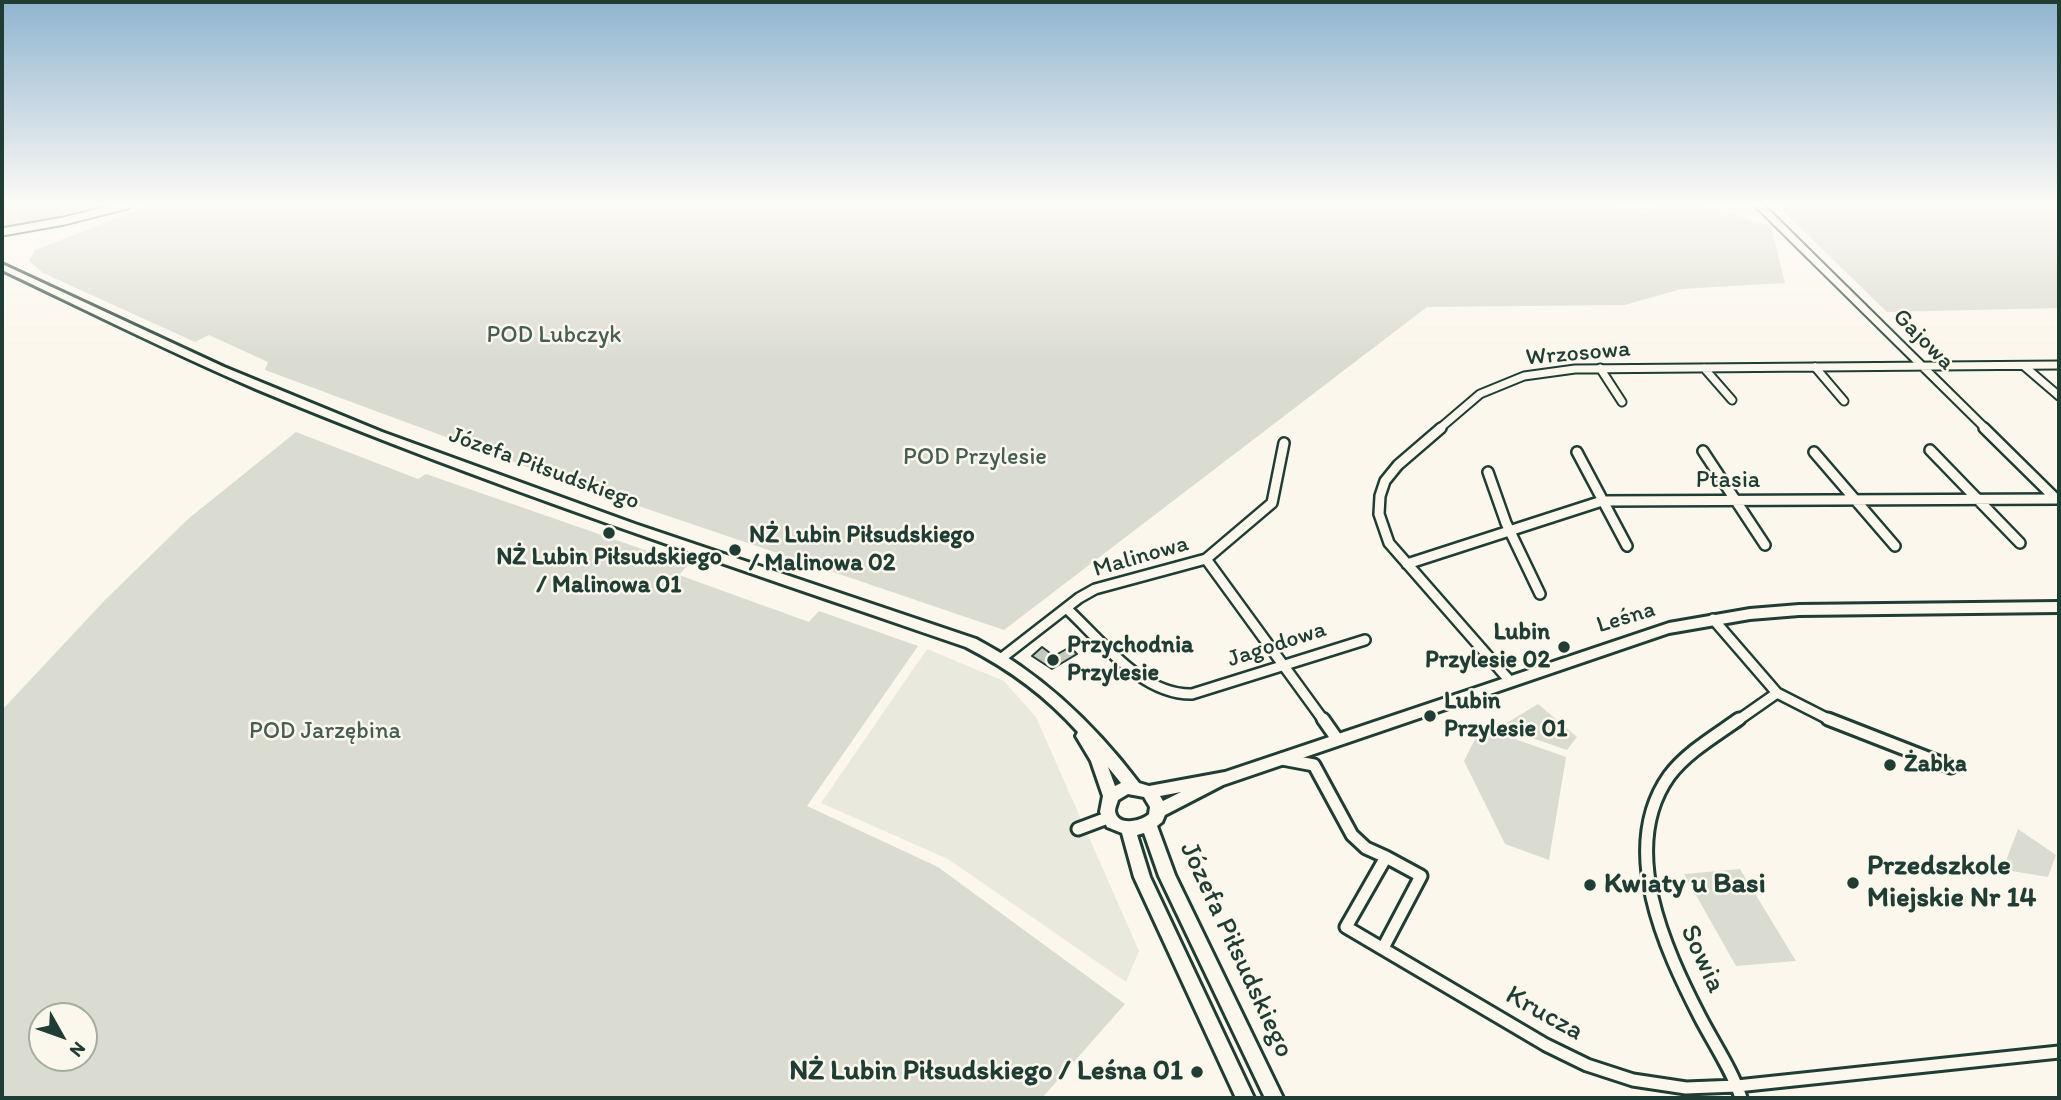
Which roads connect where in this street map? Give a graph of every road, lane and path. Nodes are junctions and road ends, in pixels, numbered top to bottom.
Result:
1 (1811, 256) edge
2 (2, 267) edge
3 (2059, 365) edge
4 (1922, 366) junction
5 (2024, 366) junction
6 (1815, 367) junction
7 (1704, 368) junction
8 (1600, 369) junction
9 (2059, 396) edge
10 (1732, 400) dead end
11 (1844, 401) dead end
12 (1622, 402) dead end
13 (1284, 443) dead end
14 (1930, 450) dead end
15 (1577, 452) dead end
16 (1703, 452) dead end
17 (1814, 452) dead end
18 (1488, 472) dead end
19 (1735, 500) junction
20 (1979, 500) junction
21 (2058, 500) edge
22 (1602, 501) junction
23 (1856, 501) junction
24 (1509, 529) junction
25 (2020, 543) dead end
26 (1765, 545) dead end
27 (1627, 546) dead end
28 (1895, 547) dead end
29 (1206, 559) junction
30 (1406, 564) junction
31 (1539, 594) dead end
32 (1066, 608) junction
33 (2058, 608) edge
34 (1713, 619) junction
35 (1365, 639) dead end
36 (1003, 657) junction
37 (1284, 666) junction
38 (1509, 680) junction
39 (1777, 693) junction
40 (1067, 712) junction
41 (1337, 739) junction
42 (1280, 758) junction
43 (1951, 767) dead end
44 (1224, 778) junction
45 (1141, 789) junction
46 (1111, 796) junction
47 (1110, 817) junction
48 (1153, 818) junction
49 (1078, 829) dead end
50 (1128, 829) junction
51 (1386, 856) junction
52 (1383, 948) junction
53 (2059, 1052) edge
54 (1739, 1092) edge
55 (1245, 1098) edge
56 (1274, 1098) edge

1 - 4 street, Gajowa
2 - 36 street, Józefa Piłsudskiego
3 - 5 street, Wrzosowa
4 - 5 street, Wrzosowa
4 - 6 street, Wrzosowa
4 - 21 street, Gajowa
5 - 9 street
6 - 7 street, Wrzosowa
6 - 11 street
7 - 8 street, Wrzosowa
7 - 10 street
8 - 12 street
8 - 30 street, Wrzosowa
13 - 29 street, Malinowa
14 - 20 street
15 - 22 street
16 - 19 street
17 - 23 street
18 - 24 street
19 - 22 street, Ptasia
19 - 23 street, Ptasia
19 - 26 street
20 - 21 street, Ptasia
20 - 23 street, Ptasia
20 - 25 street
22 - 24 street, Ptasia
22 - 27 street
23 - 28 street
24 - 30 street, Ptasia
24 - 31 street
29 - 32 street, Malinowa
29 - 37 street
30 - 38 street, Wrzosowa
32 - 36 street, Malinowa
32 - 37 street, Jagodowa
33 - 34 street, Leśna
34 - 38 street, Leśna
34 - 39 street
35 - 37 street, Jagodowa
36 - 40 street, Józefa Piłsudskiego
37 - 41 street
38 - 41 street, Leśna
39 - 43 street
39 - 54 street, Sowia
40 - 45 street, Józefa Piłsudskiego
40 - 46 street, Józefa Piłsudskiego
41 - 42 street, Leśna
42 - 44 street, Leśna
42 - 51 street
44 - 45 street, Leśna
44 - 48 street, Leśna
45 - 46 street
45 - 48 street
46 - 47 street
47 - 49 street
47 - 50 street
48 - 50 street
48 - 56 street, Józefa Piłsudskiego
50 - 55 street, Józefa Piłsudskiego
51 - 52 street
51 - 52 street, Krucza
52 - 54 street, Krucza
53 - 54 street, Krucza

